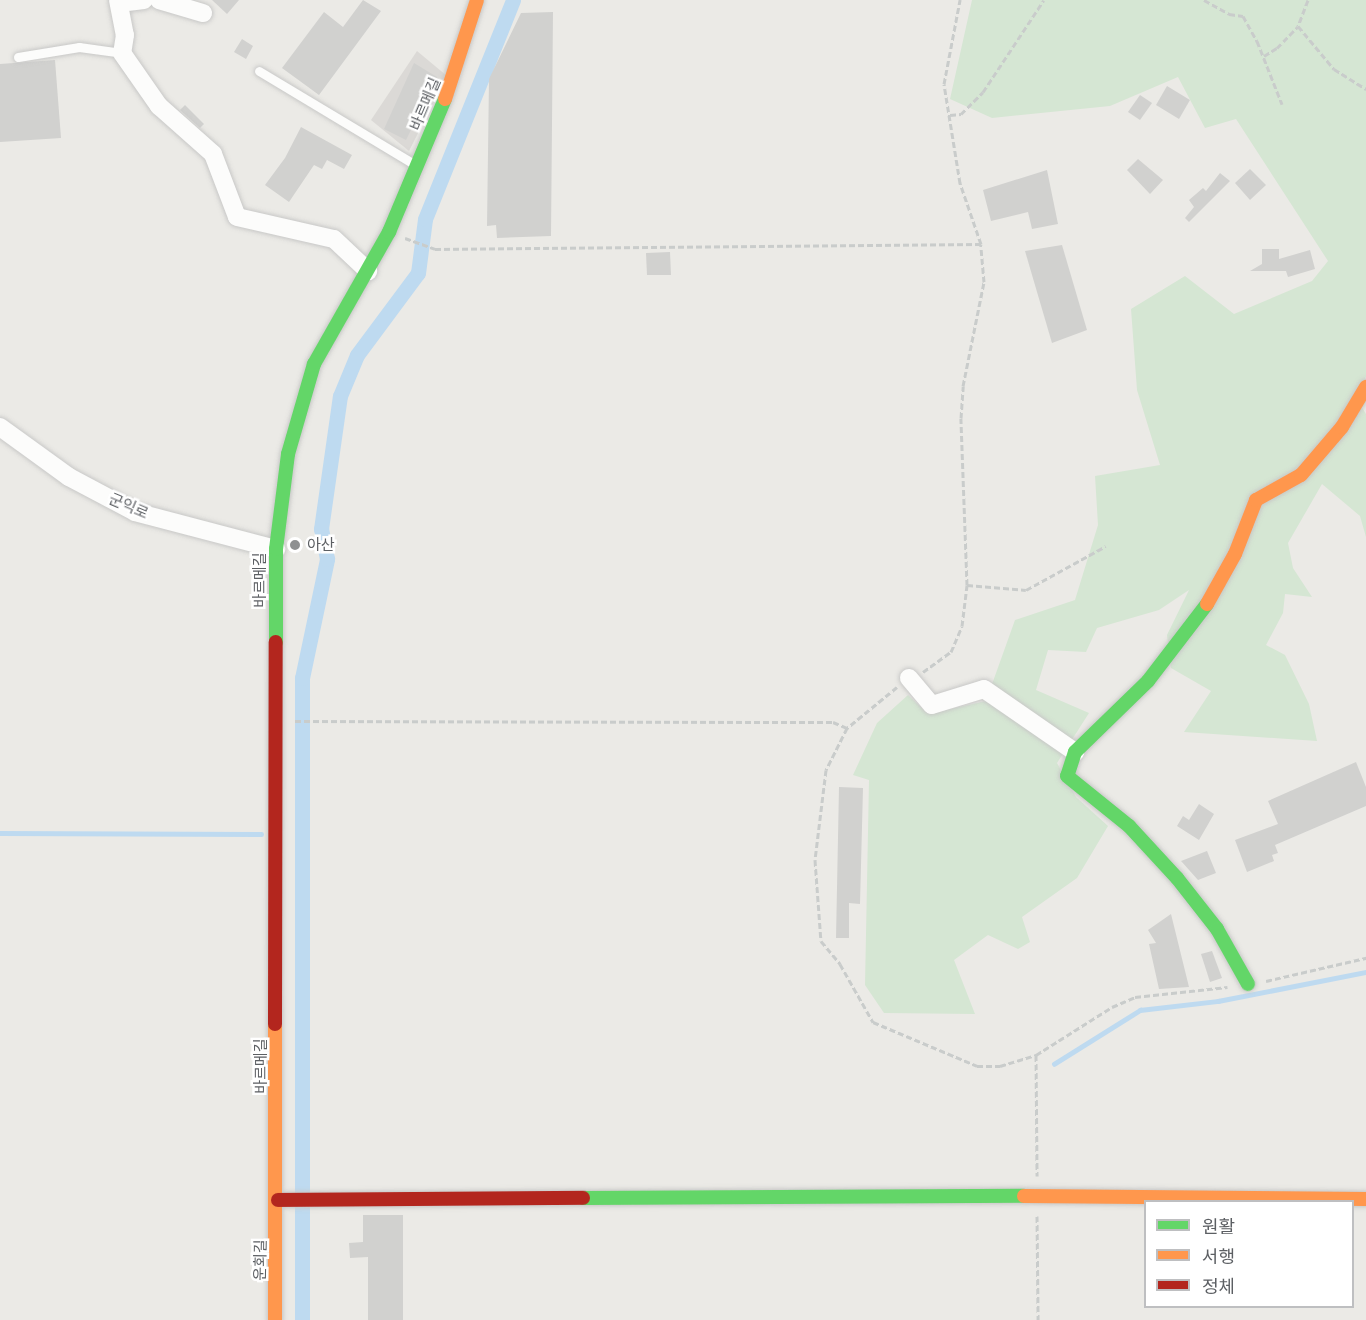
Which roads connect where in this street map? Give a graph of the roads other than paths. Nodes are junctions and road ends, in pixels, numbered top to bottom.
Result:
1 (144, 0) edge
2 (159, 0) edge
3 (477, 0) edge
4 (118, 2) edge
5 (203, 13) dead end
6 (122, 53) junction
7 (18, 57) dead end
8 (259, 71) dead end
9 (417, 165) junction
10 (368, 271) junction
11 (1366, 387) edge
12 (1, 430) edge
13 (276, 549) junction
14 (909, 678) dead end
15 (1075, 752) junction
16 (1248, 984) dead end
17 (1366, 1199) edge
18 (283, 1201) junction
19 (275, 1320) edge

1 - 4 street
2 - 5 street
3 - 9 street, 바르메길
4 - 6 street
6 - 7 lane
6 - 10 street
8 - 9 lane
9 - 10 street, 바르메길
10 - 13 street, 바르메길
11 - 15 street
12 - 13 street, 군익로
13 - 18 street, 바르메길
14 - 15 street
15 - 16 street
17 - 18 street
18 - 19 street, 운회길

